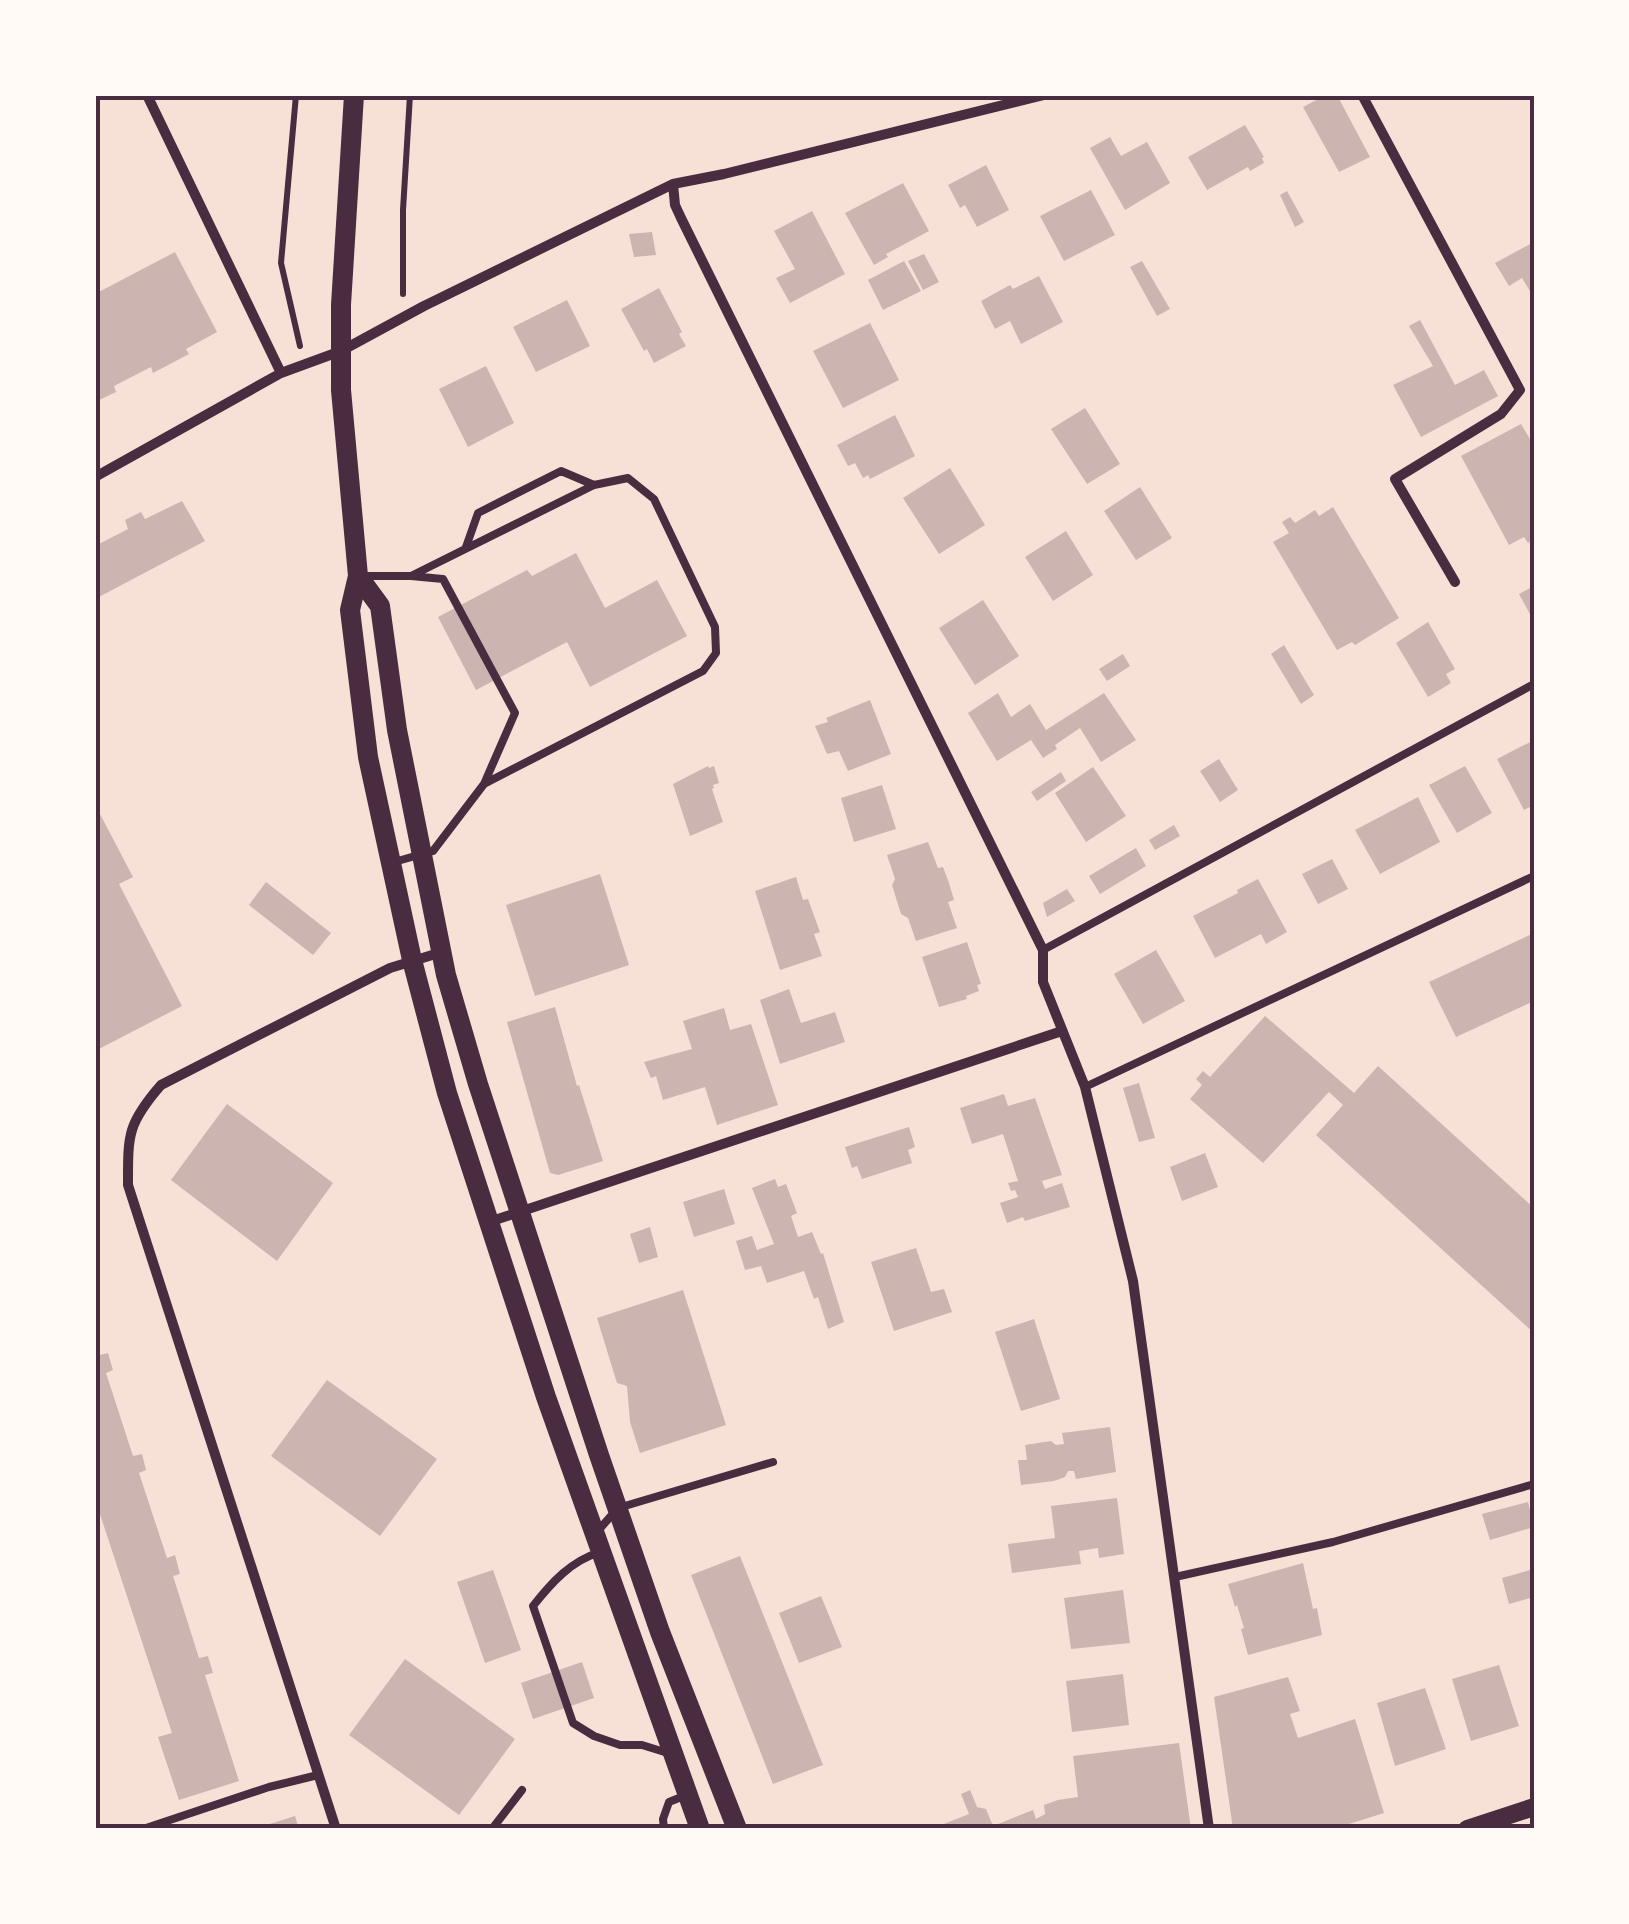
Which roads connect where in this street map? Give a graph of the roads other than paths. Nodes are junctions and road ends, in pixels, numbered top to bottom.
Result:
1 (147, 95) edge
2 (354, 95) edge
3 (1044, 95) edge
4 (1362, 95) edge
5 (673, 184) junction
6 (341, 351) junction
7 (280, 373) junction
8 (95, 477) edge
9 (594, 485) junction
10 (465, 549) junction
11 (358, 576) junction
12 (411, 576) junction
13 (1455, 582) dead end
14 (1534, 684) edge
15 (484, 784) junction
16 (422, 855) junction
17 (390, 863) junction
18 (1534, 876) edge
19 (1042, 950) junction
20 (442, 952) junction
21 (412, 960) junction
22 (1062, 1030) junction
23 (1085, 1088) junction
24 (519, 1212) junction
25 (488, 1223) junction
26 (774, 1462) dead end
27 (1534, 1484) edge
28 (618, 1508) junction
29 (597, 1543) junction
30 (1175, 1577) junction
31 (673, 1755) junction
32 (318, 1776) junction
33 (522, 1790) dead end
34 (688, 1794) junction
35 (1534, 1807) edge
36 (142, 1829) edge
37 (336, 1829) edge
38 (492, 1829) edge
39 (664, 1829) edge
40 (700, 1829) edge
41 (737, 1829) edge
42 (1209, 1829) edge
43 (1466, 1829) edge

1 - 7 street
2 - 6 main road
3 - 5 street
4 - 13 street
5 - 6 street
5 - 19 street
6 - 7 street
6 - 11 main road
7 - 8 street
9 - 10 lane
9 - 10 lane
9 - 15 lane
10 - 12 lane
11 - 12 lane
11 - 16 main road
11 - 17 main road
12 - 15 lane
14 - 19 lane
15 - 16 lane
16 - 17 lane
16 - 20 main road
17 - 21 main road
18 - 23 lane
19 - 22 street
20 - 21 street
20 - 24 main road
21 - 25 main road
21 - 32 street
22 - 23 street
22 - 24 street
23 - 30 street
24 - 25 street
24 - 28 main road
25 - 29 main road
26 - 28 lane
27 - 30 lane
28 - 29 lane
28 - 41 main road
29 - 31 main road
29 - 31 lane
30 - 42 street
31 - 34 main road
32 - 36 lane
32 - 37 street
33 - 38 lane
34 - 39 lane
34 - 40 main road
34 - 41 main road
35 - 43 street

